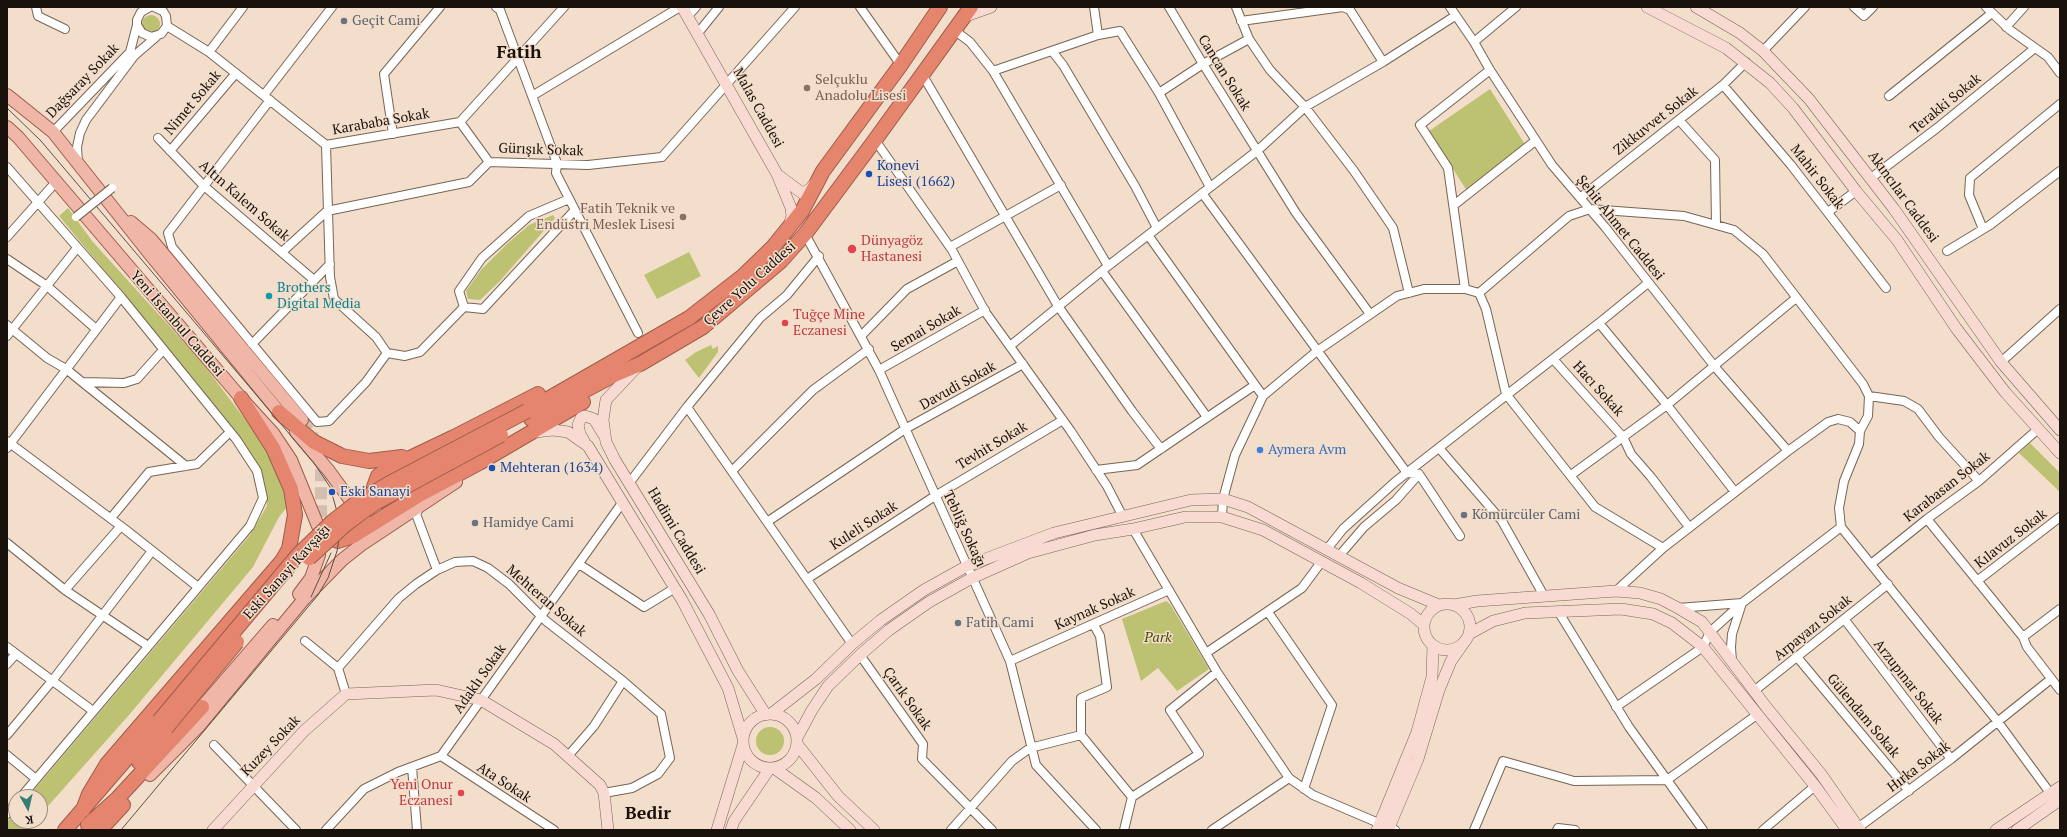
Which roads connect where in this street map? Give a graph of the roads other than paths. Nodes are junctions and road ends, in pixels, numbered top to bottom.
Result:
1 (36, 7) edge
2 (150, 7) edge
3 (154, 7) edge
4 (243, 7) edge
5 (332, 7) edge
6 (440, 7) edge
7 (496, 7) edge
8 (564, 7) edge
9 (696, 7) edge
10 (719, 7) edge
11 (795, 7) edge
12 (860, 7) edge
13 (940, 7) edge
14 (991, 7) edge
15 (1094, 7) edge
16 (1169, 7) edge
17 (1236, 7) edge
18 (1450, 7) edge
19 (1516, 7) edge
20 (1647, 7) edge
21 (1696, 7) edge
22 (1805, 7) edge
23 (1854, 7) edge
24 (1873, 7) edge
25 (2024, 7) edge
26 (141, 9) edge
27 (683, 10) edge
28 (1989, 10) edge
29 (967, 12) edge
30 (1455, 16) junction
31 (1241, 22) junction
32 (137, 25) junction
33 (167, 26) junction
34 (2006, 27) junction
35 (65, 29) dead end
36 (954, 30) junction
37 (698, 33) junction
38 (1098, 35) junction
39 (156, 37) junction
40 (1248, 39) junction
41 (1474, 42) junction
42 (2035, 48) junction
43 (1052, 51) junction
44 (1763, 51) junction
45 (209, 52) junction
46 (518, 59) junction
47 (1383, 62) junction
48 (1746, 62) junction
49 (2057, 63) edge
50 (1203, 64) junction
51 (900, 66) junction
52 (1490, 70) junction
53 (994, 71) junction
54 (236, 73) junction
55 (2060, 73) edge
56 (922, 74) junction
57 (1724, 84) junction
58 (725, 86) junction
59 (1159, 93) junction
60 (7, 95) edge
61 (532, 96) junction
62 (1889, 96) dead end
63 (267, 98) junction
64 (2060, 104) edge
65 (1305, 107) junction
66 (1679, 120) junction
67 (460, 122) junction
68 (7, 127) edge
69 (53, 132) junction
70 (393, 134) junction
71 (158, 138) dead end
72 (875, 140) junction
73 (1535, 141) junction
74 (326, 145) junction
75 (170, 151) junction
76 (1257, 151) junction
77 (489, 162) junction
78 (557, 163) junction
79 (79, 164) junction
80 (7, 167) edge
81 (824, 171) junction
82 (2060, 171) edge
83 (777, 174) junction
84 (1871, 178) junction
85 (56, 183) junction
86 (1061, 185) junction
87 (204, 186) junction
88 (1210, 187) junction
89 (112, 188) dead end
90 (1856, 191) junction
91 (1202, 193) junction
92 (1580, 198) junction
93 (569, 199) junction
94 (37, 203) junction
95 (1454, 204) junction
96 (112, 206) junction
97 (1590, 209) junction
98 (327, 211) junction
99 (574, 211) junction
100 (1828, 212) junction
101 (1005, 216) junction
102 (76, 217) dead end
103 (1716, 225) junction
104 (1157, 228) junction
105 (788, 229) junction
106 (1983, 229) junction
107 (806, 234) junction
108 (1148, 235) junction
109 (7, 237) edge
110 (950, 247) junction
111 (77, 248) junction
112 (1947, 251) dead end
113 (282, 252) junction
114 (819, 256) junction
115 (7, 258) edge
116 (958, 261) junction
117 (330, 264) junction
118 (1105, 268) junction
119 (314, 280) junction
120 (1648, 283) junction
121 (47, 286) junction
122 (1886, 288) dead end
123 (1465, 289) junction
124 (1409, 293) junction
125 (1479, 293) junction
126 (121, 298) junction
127 (1796, 298) junction
128 (1058, 306) junction
129 (464, 307) junction
130 (2060, 309) edge
131 (985, 310) junction
132 (1370, 314) junction
133 (1599, 323) junction
134 (96, 328) junction
135 (9, 330) edge
136 (638, 334) dead end
137 (862, 335) junction
138 (252, 344) junction
139 (1010, 346) junction
140 (869, 349) junction
141 (163, 350) junction
142 (1317, 351) junction
143 (387, 352) junction
144 (631, 352) junction
145 (1553, 359) junction
146 (2001, 362) junction
147 (640, 364) junction
148 (1023, 364) junction
149 (1715, 367) junction
150 (66, 369) junction
151 (879, 370) junction
152 (83, 382) junction
153 (1255, 385) junction
154 (1506, 394) junction
155 (1263, 396) junction
156 (1869, 396) junction
157 (241, 398) junction
158 (1667, 405) junction
159 (687, 408) junction
160 (278, 412) junction
161 (529, 415) junction
162 (1207, 417) junction
163 (302, 420) tunnel mouth
164 (1063, 420) junction
165 (905, 430) junction
166 (2037, 430) junction
167 (2060, 430) edge
168 (1860, 431) junction
169 (230, 432) junction
170 (529, 434) junction
171 (604, 436) junction
172 (1623, 437) junction
173 (8, 444) edge
174 (588, 446) junction
175 (1439, 448) junction
176 (1160, 449) junction
177 (1788, 451) junction
178 (418, 454) junction
179 (2060, 454) edge
180 (186, 466) junction
181 (1096, 470) junction
182 (732, 471) junction
183 (1407, 473) junction
184 (1419, 474) junction
185 (1571, 475) junction
186 (1979, 481) junction
187 (630, 482) junction
188 (1735, 492) junction
189 (935, 496) junction
190 (1223, 499) junction
191 (420, 500) junction
192 (622, 504) junction
193 (1123, 517) junction
194 (1222, 517) junction
195 (2060, 517) edge
196 (111, 518) junction
197 (1927, 519) junction
198 (767, 522) junction
199 (121, 526) junction
200 (369, 526) junction
201 (1841, 527) junction
202 (1689, 528) junction
203 (1133, 529) junction
204 (324, 536) joint
205 (1460, 536) dead end
206 (7, 543) edge
207 (1663, 548) junction
208 (1327, 549) junction
209 (152, 551) junction
210 (319, 555) dead end
211 (1339, 556) junction
212 (1322, 561) junction
213 (579, 564) junction
214 (1871, 564) junction
215 (967, 566) junction
216 (437, 570) junction
217 (972, 578) junction
218 (807, 579) junction
219 (1977, 581) junction
220 (1888, 584) junction
221 (198, 587) junction
222 (675, 588) junction
223 (65, 590) junction
224 (1169, 590) junction
225 (1616, 591) junction
226 (1544, 596) junction
227 (1742, 603) junction
228 (1439, 605) junction
229 (1454, 605) junction
230 (1678, 608) junction
231 (2060, 609) edge
232 (1558, 611) junction
233 (1268, 612) junction
234 (102, 615) junction
235 (540, 615) junction
236 (1845, 620) junction
237 (1094, 625) junction
238 (1424, 625) junction
239 (1710, 632) junction
240 (2023, 637) junction
241 (1467, 638) junction
242 (305, 640) dead end
243 (852, 644) junction
244 (148, 646) junction
245 (1433, 646) junction
246 (7, 647) edge
247 (1703, 647) junction
248 (1206, 653) junction
249 (16, 654) junction
250 (860, 655) junction
251 (1797, 657) junction
252 (1010, 661) junction
253 (1732, 662) junction
254 (7, 664) edge
255 (338, 668) junction
256 (1217, 672) junction
257 (2052, 679) junction
258 (52, 681) junction
259 (623, 681) junction
260 (2060, 690) edge
261 (1754, 691) junction
262 (346, 694) junction
263 (481, 700) junction
264 (202, 707) junction
265 (1616, 707) junction
266 (93, 711) junction
267 (769, 714) junction
268 (1758, 714) junction
269 (1998, 722) junction
270 (162, 725) junction
271 (7, 735) edge
272 (1081, 735) junction
273 (797, 741) junction
274 (743, 742) junction
275 (214, 745) dead end
276 (1030, 748) junction
277 (7, 755) edge
278 (441, 756) junction
279 (568, 756) junction
280 (1951, 759) junction
281 (412, 767) junction
282 (772, 768) junction
283 (150, 775) junction
284 (1289, 778) junction
285 (36, 779) junction
286 (1667, 780) junction
287 (253, 786) junction
288 (1815, 786) junction
289 (28, 789) edge
290 (1304, 789) junction
291 (1909, 791) junction
292 (604, 793) junction
293 (1132, 797) junction
294 (2057, 797) edge
295 (970, 808) junction
296 (83, 810) junction
297 (90, 828) edge
298 (1386, 828) edge
299 (1858, 829) edge
300 (65, 830) edge
301 (213, 830) edge
302 (296, 830) edge
303 (326, 830) edge
304 (418, 830) edge
305 (554, 830) edge
306 (608, 830) edge
307 (717, 830) edge
308 (731, 830) edge
309 (850, 830) edge
310 (874, 830) edge
311 (951, 830) edge
312 (992, 830) edge
313 (1096, 830) edge
314 (1124, 830) edge
315 (1212, 830) edge
316 (1474, 830) edge
317 (1557, 830) edge
318 (1575, 830) edge
319 (1703, 830) edge
320 (1763, 830) edge
321 (1847, 830) edge
322 (1996, 830) edge
323 (2017, 830) edge

1 - 35 street
2 - 26 street
3 - 33 street
4 - 45 street
5 - 63 street
6 - 70 street
7 - 46 street
8 - 46 street
9 - 27 street
10 - 37 street
11 - 58 street, Gürışık Sokak
12 - 51 street
13 - 51 highway, Çevre Yolu Caddesi
14 - 29 main road
15 - 38 street
16 - 50 street, Cancan Sokak
17 - 31 street
18 - 30 street, Şehit Ahmet Caddesi
19 - 41 street
20 - 48 main road
21 - 44 main road, Akıncılar Caddesi
22 - 44 street
23 - 24 street
25 - 34 street
26 - 32 street, Dağsaray Sokak
27 - 37 main road, Malas Caddesi
27 - 61 street
28 - 34 street
28 - 62 street
29 - 36 highway, Çevre Yolu Caddesi
30 - 41 street, Şehit Ahmet Caddesi
30 - 47 street
31 - 40 street
31 - 47 street
32 - 39 street
32 - 69 street, Dağsaray Sokak
33 - 39 street, Dağsaray Sokak
33 - 45 street, Karababa Sokak
34 - 42 street
36 - 53 street
36 - 56 highway, Çevre Yolu Caddesi
37 - 58 main road, Malas Caddesi
38 - 43 street
38 - 59 street
39 - 79 street, Dağsaray Sokak
40 - 50 street
40 - 65 street
41 - 52 street, Şehit Ahmet Caddesi
42 - 49 street
42 - 84 street, Terakki Sokak
43 - 53 street
43 - 104 street
44 - 84 main road, Akıncılar Caddesi
45 - 54 street, Karababa Sokak
46 - 61 street
46 - 67 street
47 - 65 street
48 - 57 street, Zikkuvvet Sokak
48 - 90 main road
49 - 55 street
50 - 59 street
50 - 76 street, Cancan Sokak
51 - 81 highway, Çevre Yolu Caddesi
52 - 73 street, Şehit Ahmet Caddesi
52 - 95 street
53 - 86 street
54 - 63 street, Karababa Sokak
54 - 75 street, Nimet Sokak
56 - 72 highway, Çevre Yolu Caddesi
56 - 101 street
57 - 66 street, Zikkuvvet Sokak
57 - 100 street, Mahir Sokak
58 - 78 street, Gürışık Sokak
58 - 83 main road, Malas Caddesi
59 - 88 street
60 - 69 main road, Yeni İstanbul Caddesi
61 - 78 street
63 - 74 street, Karababa Sokak
63 - 87 street
64 - 106 street
65 - 76 street
65 - 124 street
66 - 92 street, Zikkuvvet Sokak
66 - 103 street
67 - 70 street, Karababa Sokak
67 - 77 street
68 - 85 main road, Yeni İstanbul Caddesi
69 - 79 main road, Yeni İstanbul Caddesi
70 - 74 street, Karababa Sokak
71 - 75 street, Altın Kalem Sokak
72 - 107 highway, Çevre Yolu Caddesi
72 - 110 street
73 - 92 street, Şehit Ahmet Caddesi
73 - 95 street
74 - 98 street
75 - 87 street, Altın Kalem Sokak
76 - 88 street
76 - 132 street, Cancan Sokak
77 - 78 street, Gürışık Sokak
77 - 98 street, Gürışık Sokak
78 - 93 street
79 - 96 main road, Yeni İstanbul Caddesi
80 - 94 street
81 - 83 main road
81 - 105 highway, Çevre Yolu Caddesi
82 - 106 street
83 - 105 main road, Malas Caddesi
84 - 146 main road, Akıncılar Caddesi
85 - 94 street
85 - 157 main road, Yeni İstanbul Caddesi
86 - 101 street
86 - 118 street
87 - 113 street, Altın Kalem Sokak
87 - 138 street
88 - 91 street
89 - 102 street, bridge
90 - 100 street
90 - 166 main road
91 - 104 street
91 - 142 street
92 - 97 street, Şehit Ahmet Caddesi
93 - 99 street
93 - 129 street
94 - 109 street
94 - 111 street
95 - 123 street
96 - 160 main road, Yeni İstanbul Caddesi
96 - 163 main road, Yeni İstanbul Caddesi
97 - 103 street
97 - 120 street, Şehit Ahmet Caddesi
97 - 125 street
98 - 113 street
98 - 117 street
99 - 129 street
99 - 136 street
100 - 122 street, Mahir Sokak
101 - 110 street
101 - 128 street
103 - 127 street
104 - 108 street
105 - 144 highway, Çevre Yolu Caddesi
106 - 112 street
107 - 114 street, Tebliğ Sokağı
107 - 147 highway, Çevre Yolu Caddesi
108 - 118 street
108 - 153 street
110 - 116 street
111 - 121 street
111 - 126 street
113 - 119 street, Altın Kalem Sokak
114 - 137 street, Tebliğ Sokağı
114 - 159 street
115 - 121 street
116 - 131 street
116 - 137 street
117 - 119 street
117 - 143 street
118 - 128 street
118 - 162 street
119 - 138 street
120 - 133 street
120 - 149 street, Şehit Ahmet Caddesi
121 - 134 street
121 - 135 street
123 - 124 street
123 - 125 street
124 - 132 street
125 - 154 street
126 - 134 street
126 - 141 street
127 - 149 street
127 - 156 street
128 - 139 street
128 - 176 street
129 - 143 street
130 - 146 street
131 - 139 street
131 - 151 street, Semai Sokak
132 - 142 street
133 - 145 street
133 - 158 street
134 - 150 street
135 - 150 street
137 - 140 street, Tebliğ Sokağı
138 - 143 street
139 - 148 street
140 - 151 street, Tebliğ Sokağı
140 - 182 street
141 - 152 street
141 - 169 street
142 - 155 street
142 - 183 street
144 - 161 highway, Çevre Yolu Caddesi
144 - 178 highway
145 - 154 street
145 - 172 street, Hacı Sokak
146 - 167 main road, Akıncılar Caddesi
147 - 161 highway, Çevre Yolu Caddesi
147 - 170 highway
147 - 171 main road, Hadimi Caddesi
148 - 164 street
148 - 165 street, Davudi Sokak
149 - 158 street
149 - 177 street, Şehit Ahmet Caddesi
150 - 152 street
150 - 173 street
151 - 165 street, Tebliğ Sokağı
152 - 180 street
153 - 155 street
153 - 162 street
154 - 175 street
154 - 185 street
155 - 190 street
156 - 168 street
156 - 186 street
157 - 204 main road, Yeni İstanbul Caddesi
157 - 296 highway
158 - 172 street
158 - 188 street
159 - 182 street
159 - 187 street
160 - 178 highway
160 - 200 main road, Yeni İstanbul Caddesi
161 - 270 highway, Eski Sanayi Kavşağı, bridge
162 - 176 street
164 - 181 street
164 - 189 street, Tevhit Sokak
165 - 189 street, Tebliğ Sokağı
165 - 198 street, Davudi Sokak
166 - 179 main road
166 - 186 street, Karabasan Sokak
168 - 177 street
168 - 201 street
169 - 180 street
169 - 221 street
170 - 174 main road
170 - 191 highway
171 - 174 main road
171 - 187 main road, Hadimi Caddesi
172 - 185 street
172 - 202 street, Hacı Sokak
173 - 196 street
174 - 192 main road
175 - 183 street
175 - 226 street
176 - 181 street
177 - 188 street
178 - 191 highway
180 - 196 street
181 - 193 street
182 - 198 street
183 - 184 street
183 - 208 street
184 - 205 street
184 - 211 street
185 - 207 street
186 - 197 street, Karabasan Sokak
187 - 267 main road, Hadimi Caddesi
188 - 202 street
189 - 215 street, Tebliğ Sokağı
189 - 218 street, Kuleli Sokak
190 - 193 main road
190 - 194 street
190 - 208 main road
191 - 200 highway
191 - 216 street
191 - 283 main road
192 - 213 street, Adaklı Sokak
192 - 222 main road
193 - 215 main road
194 - 203 main road
194 - 212 main road
195 - 219 street, Kılavuz Sokak
196 - 199 street
197 - 214 street, Karabasan Sokak
197 - 219 street
198 - 218 street
199 - 209 street
199 - 223 street
200 - 204 highway
201 - 214 street
201 - 227 street
202 - 207 street
203 - 217 main road
203 - 224 street
206 - 223 street
207 - 225 street
208 - 211 main road
209 - 221 street
209 - 234 street
210 - 264 main road
211 - 228 main road
212 - 233 street
212 - 238 main road
213 - 222 street
213 - 235 street, Adaklı Sokak
214 - 220 street
215 - 217 street, Tebliğ Sokağı
215 - 243 main road
216 - 235 street, Mehteran Sokak
216 - 255 street, Mehteran Sokak
217 - 250 main road
217 - 252 street, Tebliğ Sokağı
218 - 243 street
219 - 240 street
220 - 236 street, Arpayazı Sokak
220 - 269 street
221 - 244 street
222 - 274 main road
223 - 234 street
224 - 237 street, Kaynak Sokak
224 - 248 street
225 - 226 main road
225 - 230 main road
226 - 229 main road
227 - 230 street
227 - 239 street
227 - 253 street
228 - 229 main road
228 - 238 main road
229 - 241 main road
230 - 239 main road
231 - 240 street
232 - 241 main road
232 - 247 main road
232 - 265 street
233 - 248 street
233 - 290 street
234 - 244 street
234 - 258 street
235 - 259 street, Mehteran Sokak
235 - 263 street, Adaklı Sokak
236 - 251 street, Arpayazı Sokak
236 - 280 street, Arzupınar Sokak
237 - 252 street, Kaynak Sokak
237 - 272 street
238 - 245 main road
239 - 247 street
239 - 253 main road
240 - 257 street
241 - 245 main road
241 - 298 main road
242 - 255 street
243 - 267 main road
244 - 266 street
245 - 298 main road
246 - 249 street
247 - 265 street
247 - 268 main road
248 - 256 street
249 - 254 street
249 - 258 street
250 - 273 main road
250 - 295 street, Çarık Sokak
251 - 261 street, Arpayazı Sokak
251 - 291 street, Gülendam Sokak
252 - 276 street, Tebliğ Sokağı
253 - 261 main road
255 - 262 street
256 - 284 street
256 - 293 street
257 - 260 street
257 - 269 street, Hırka Sokak
258 - 266 street
258 - 271 street
259 - 279 street
259 - 292 street, Mehteran Sokak
261 - 299 main road
262 - 263 main road
262 - 287 main road, Kuzey Sokak
263 - 278 street, Adaklı Sokak
263 - 279 main road
264 - 283 highway
264 - 297 highway
265 - 286 street
266 - 285 street
267 - 273 main road
267 - 274 main road
268 - 286 street
268 - 288 main road
269 - 280 street, Hırka Sokak
269 - 294 street
270 - 296 highway
270 - 297 highway
272 - 276 street
272 - 293 street
273 - 282 main road
273 - 310 main road
274 - 282 main road
274 - 307 main road
275 - 287 street
276 - 295 street
276 - 313 street, Tebliğ Sokağı
277 - 285 street
278 - 281 street
278 - 305 street, Ata Sokak
279 - 292 main road
280 - 291 street, Hırka Sokak
281 - 303 street
281 - 304 street
282 - 308 main road
282 - 309 main road
283 - 297 highway
284 - 290 street
284 - 315 street
285 - 289 street
286 - 316 street
286 - 319 street
287 - 301 main road, Kuzey Sokak
287 - 302 street
288 - 320 street
288 - 321 main road
290 - 298 street
291 - 299 street, Hırka Sokak
292 - 306 main road
293 - 314 street
294 - 322 main road
294 - 323 main road
295 - 311 street
295 - 312 street, Çarık Sokak
296 - 300 highway
317 - 318 street

